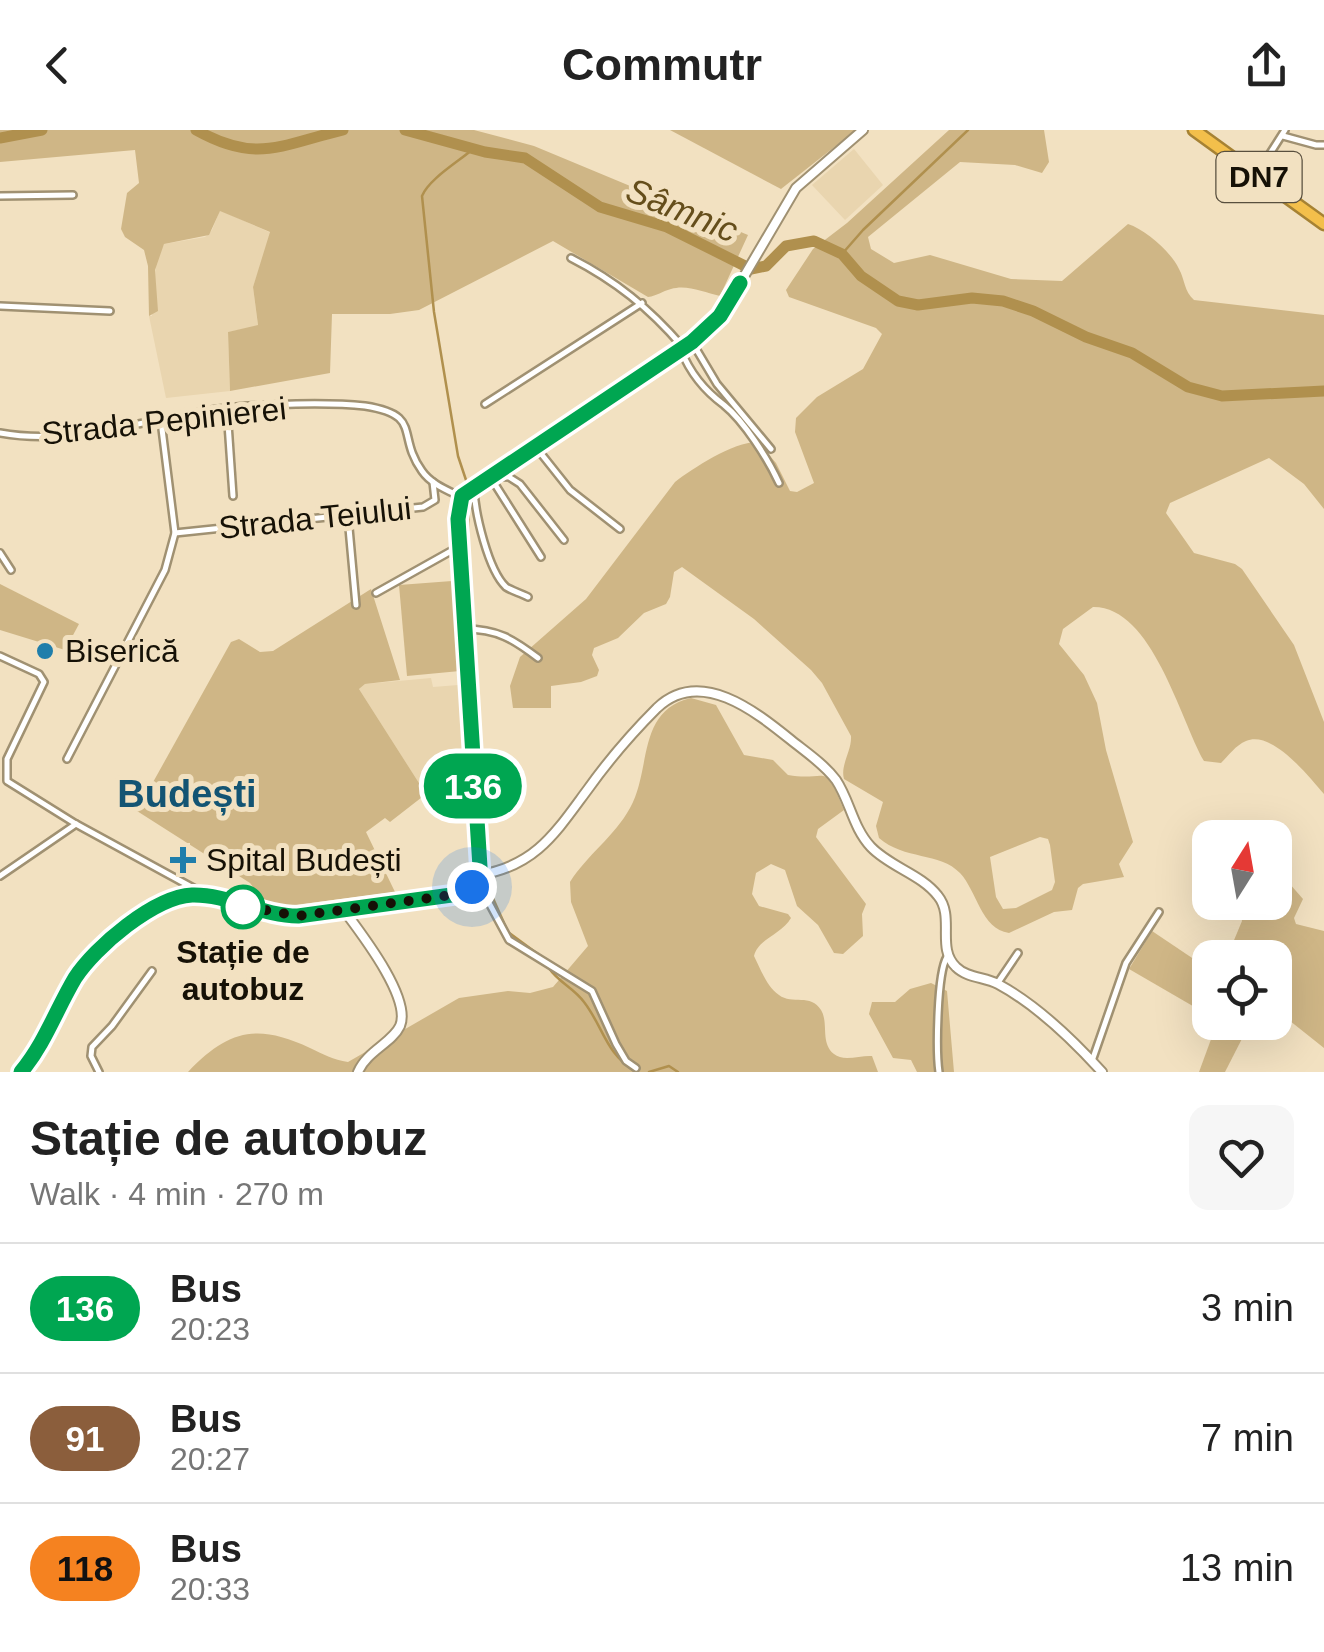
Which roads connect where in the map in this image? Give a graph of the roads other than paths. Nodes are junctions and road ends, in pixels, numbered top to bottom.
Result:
1 (862, 130) edge
2 (1194, 130) edge
3 (1284, 133) edge
4 (1324, 144) edge
5 (1256, 175) junction
6 (73, 195) dead end
7 (0, 196) edge
8 (1324, 224) edge
9 (571, 258) dead end
10 (642, 303) junction
11 (0, 306) edge
12 (110, 312) dead end
13 (686, 347) junction
14 (486, 404) dead end
15 (227, 408) junction
16 (161, 422) junction
17 (0, 433) edge
18 (535, 446) junction
19 (771, 449) dead end
20 (490, 476) junction
21 (433, 482) junction
22 (779, 482) dead end
23 (473, 487) junction
24 (234, 496) dead end
25 (462, 496) junction
26 (348, 517) junction
27 (620, 530) dead end
28 (175, 533) junction
29 (564, 540) dead end
30 (457, 546) junction
31 (0, 553) edge
32 (542, 558) dead end
33 (10, 570) dead end
34 (376, 593) dead end
35 (528, 597) dead end
36 (356, 605) dead end
37 (469, 629) junction
38 (0, 656) edge
39 (538, 658) dead end
40 (67, 759) dead end
41 (8, 781) junction
42 (0, 785) edge
43 (76, 824) junction
44 (485, 874) junction
45 (0, 876) edge
46 (472, 887) junction
47 (210, 897) junction
48 (343, 909) junction
49 (1159, 912) dead end
50 (1018, 954) dead end
51 (948, 956) junction
52 (152, 971) dead end
53 (998, 984) junction
54 (1092, 1061) junction
55 (636, 1068) dead end
56 (21, 1072) edge
57 (100, 1072) edge
58 (358, 1072) edge
59 (939, 1072) edge
60 (1102, 1072) edge

1 - 13 main road
2 - 5 highway, DN7
3 - 4 street
3 - 5 street
5 - 8 highway, DN7
6 - 7 street
9 - 10 street
10 - 13 street
10 - 14 street
11 - 12 street
13 - 18 main road
13 - 19 street
13 - 22 street
15 - 16 street, Strada Pepinierei
15 - 21 street, Strada Pepinierei
15 - 24 street
16 - 17 street, Strada Pepinierei
16 - 28 street
18 - 20 main road
18 - 27 street
20 - 23 main road
20 - 29 street
20 - 32 street
21 - 25 street, Strada Pepinierei
21 - 26 street, Strada Teiului
23 - 25 main road
23 - 35 street
25 - 30 main road
26 - 28 street, Strada Teiului
26 - 36 street
28 - 40 street
30 - 34 street
30 - 37 main road
31 - 33 street
37 - 39 street
37 - 44 main road
38 - 41 street
41 - 42 street
41 - 43 street
43 - 45 street
43 - 47 street
44 - 46 main road
44 - 51 main road
46 - 48 main road
46 - 55 street
47 - 48 main road
47 - 56 main road
48 - 58 main road
49 - 54 street
50 - 53 street
51 - 53 main road
51 - 59 street
52 - 57 street
53 - 54 main road
54 - 60 main road

